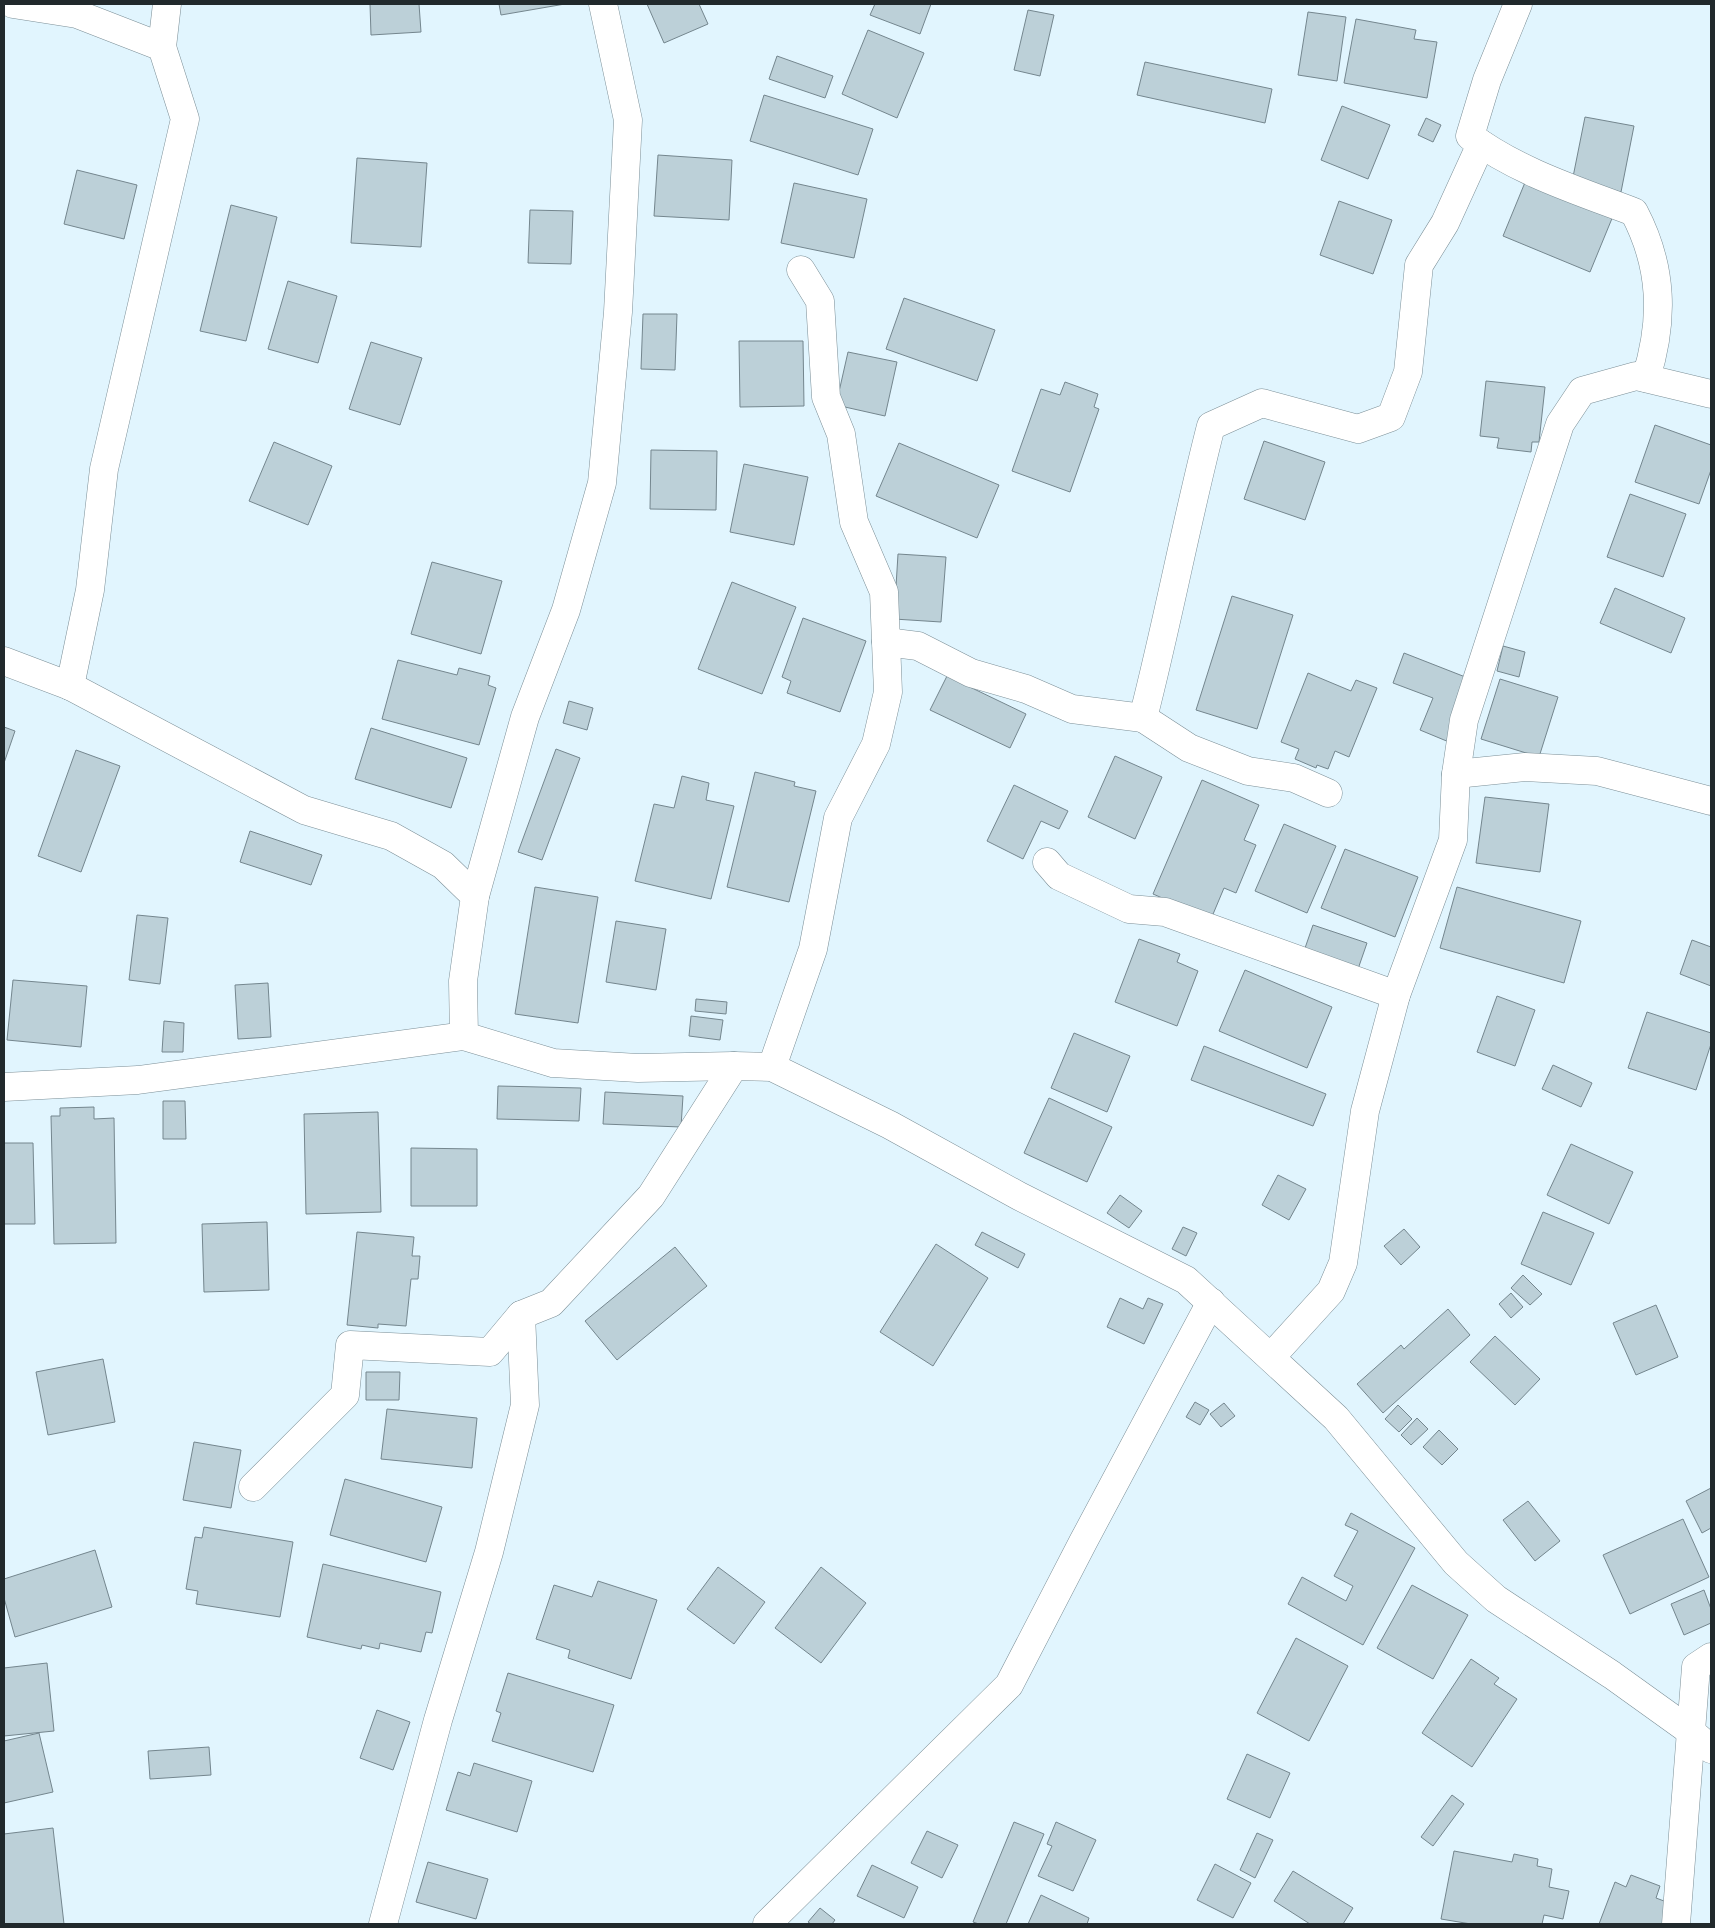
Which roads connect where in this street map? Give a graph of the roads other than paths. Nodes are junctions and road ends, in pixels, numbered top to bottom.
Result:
1 (13, 4) edge
2 (166, 4) edge
3 (604, 4) edge
4 (1518, 4) edge
5 (162, 46) junction
6 (1481, 144) junction
7 (801, 270) dead end
8 (1646, 378) junction
9 (1711, 394) edge
10 (886, 642) junction
11 (4, 661) edge
12 (70, 686) junction
13 (1143, 718) junction
14 (1456, 774) junction
15 (1328, 793) dead end
16 (1711, 802) edge
17 (1047, 862) dead end
18 (475, 896) junction
19 (1396, 995) junction
20 (464, 1036) junction
21 (734, 1066) junction
22 (772, 1067) junction
23 (4, 1087) edge
24 (1211, 1302) junction
25 (521, 1314) junction
26 (1271, 1357) junction
27 (253, 1488) dead end
28 (1711, 1657) edge
29 (1690, 1730) junction
30 (1711, 1749) edge
31 (383, 1924) edge
32 (768, 1924) edge
33 (1676, 1924) edge

1 - 5 street
2 - 5 street
3 - 18 street
4 - 6 street
5 - 12 street
6 - 8 street
6 - 13 street
7 - 10 street
8 - 9 street
8 - 14 street
10 - 13 street
10 - 22 street
11 - 12 street
12 - 18 street
13 - 15 street
14 - 16 street
14 - 19 street
17 - 19 street
18 - 20 street
19 - 26 street
20 - 21 street
20 - 23 street
21 - 22 street
21 - 25 street
22 - 24 street
24 - 26 street
24 - 32 street
25 - 27 street
25 - 31 street
26 - 29 street
28 - 29 street
29 - 30 street
29 - 33 street

